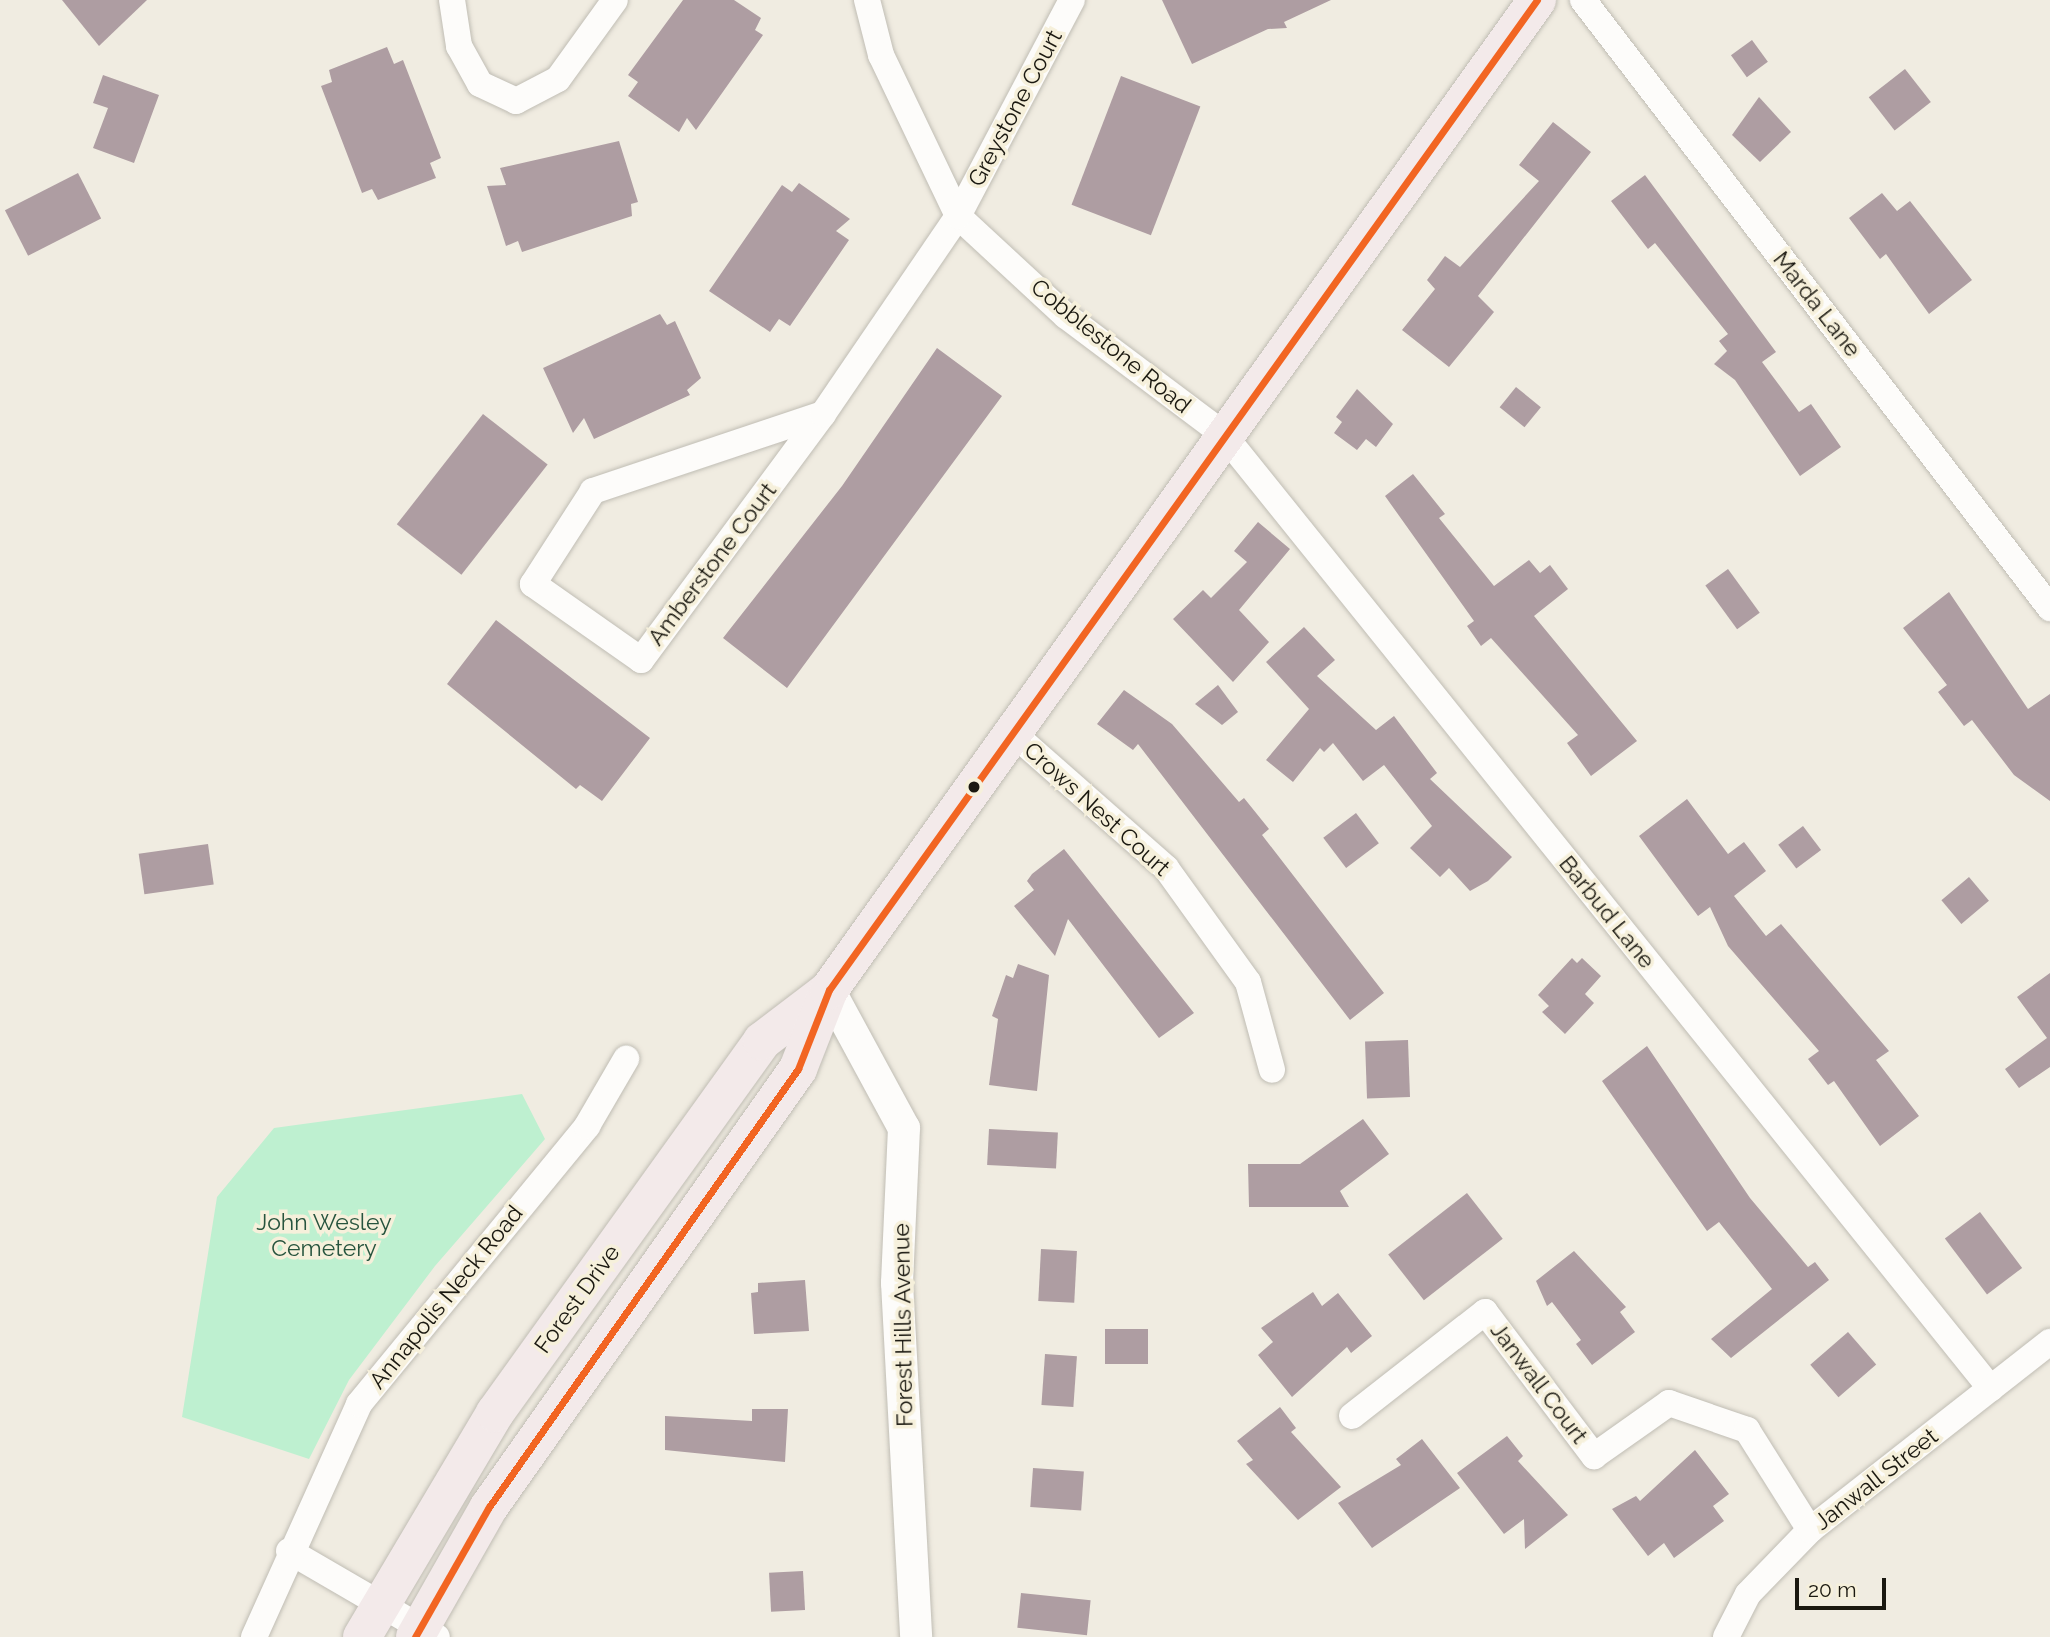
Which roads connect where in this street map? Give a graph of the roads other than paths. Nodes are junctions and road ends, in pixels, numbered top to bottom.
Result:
1 (452, 0) edge
2 (615, 0) edge
3 (867, 0) edge
4 (1072, 0) edge
5 (1537, 0) edge
6 (1583, 0) edge
7 (958, 216) junction
8 (823, 414) junction
9 (1223, 434) junction
10 (2050, 608) edge
11 (1014, 734) junction
12 (829, 990) junction
13 (626, 1059) dead end
14 (1272, 1070) dead end
15 (2050, 1342) edge
16 (1991, 1390) junction
17 (1352, 1416) dead end
18 (1810, 1530) junction
19 (289, 1551) junction
20 (380, 1602) junction
21 (424, 1634) edge
22 (254, 1637) edge
23 (362, 1637) edge
24 (916, 1637) edge
25 (1726, 1637) edge

1 - 2 street
3 - 7 street, Cobblestone Road
4 - 7 street, Greystone Court
5 - 9 main road, Forest Drive
6 - 10 street, Marda Lane
7 - 8 street, Amberstone Court
7 - 9 street, Cobblestone Road
8 - 8 street, Amberstone Court
9 - 11 main road, Forest Drive
9 - 16 street, Barbud Lane
11 - 12 main road, Forest Drive
11 - 14 street, Crows Nest Court
12 - 20 main road, Forest Drive
12 - 21 main road, Forest Drive
12 - 24 street, Forest Hills Avenue
13 - 19 street, Annapolis Neck Road
15 - 16 street, Janwall Street
16 - 18 street, Janwall Street
17 - 18 street, Janwall Court
18 - 25 street, Janwall Street
19 - 20 street
19 - 22 street, Annapolis Neck Road
20 - 21 street
20 - 23 main road, Forest Drive

